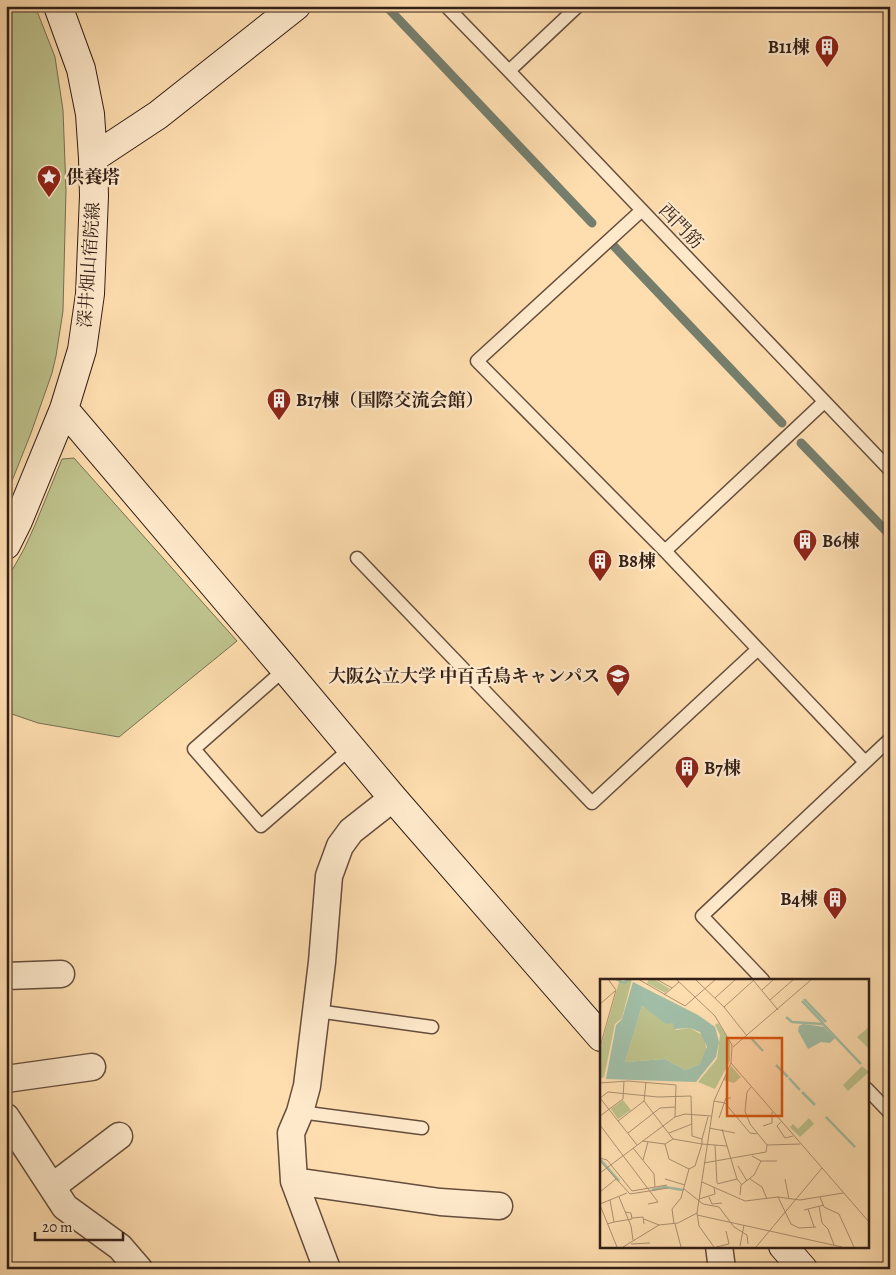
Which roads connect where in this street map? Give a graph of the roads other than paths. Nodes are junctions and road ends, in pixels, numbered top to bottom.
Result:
1 (58, 6) edge
2 (296, 6) edge
3 (446, 6) edge
4 (578, 6) edge
5 (509, 71) junction
6 (93, 158) junction
7 (642, 210) junction
8 (824, 402) junction
9 (64, 409) junction
10 (890, 470) edge
11 (6, 545) edge
12 (665, 551) junction
13 (357, 558) dead end
14 (758, 649) junction
15 (286, 669) junction
16 (890, 739) edge
17 (351, 748) junction
18 (865, 762) junction
19 (393, 798) junction
20 (61, 974) dead end
21 (6, 976) edge
22 (762, 979) edge
23 (317, 1011) junction
24 (432, 1027) dead end
25 (600, 1036) edge
26 (92, 1067) dead end
27 (6, 1079) edge
28 (868, 1090) edge
29 (300, 1112) junction
30 (890, 1113) edge
31 (6, 1117) edge
32 (422, 1128) dead end
33 (119, 1136) dead end
34 (294, 1181) junction
35 (52, 1187) junction
36 (499, 1206) dead end
37 (719, 1248) edge
38 (785, 1248) edge
39 (139, 1269) edge
40 (327, 1269) edge
41 (722, 1269) edge
42 (803, 1269) edge

1 - 6 street, 深井畑山宿院線
2 - 6 street
3 - 5 lane, 西門筋
4 - 5 lane
5 - 7 lane, 西門筋
6 - 9 street, 深井畑山宿院線
7 - 8 lane, 西門筋
7 - 12 lane
8 - 10 lane, 西門筋
8 - 12 lane
9 - 11 street, 深井畑山宿院線
9 - 15 street
12 - 14 lane
13 - 14 lane
14 - 18 lane
15 - 17 street
15 - 17 lane
16 - 18 lane
17 - 19 street
18 - 22 lane
19 - 23 street
19 - 25 street
20 - 21 street
23 - 24 lane
23 - 29 street
26 - 27 street
28 - 30 lane
29 - 32 lane
29 - 34 street
31 - 35 street
33 - 35 street
34 - 36 street
34 - 40 street
35 - 39 street
37 - 41 street
38 - 42 street

